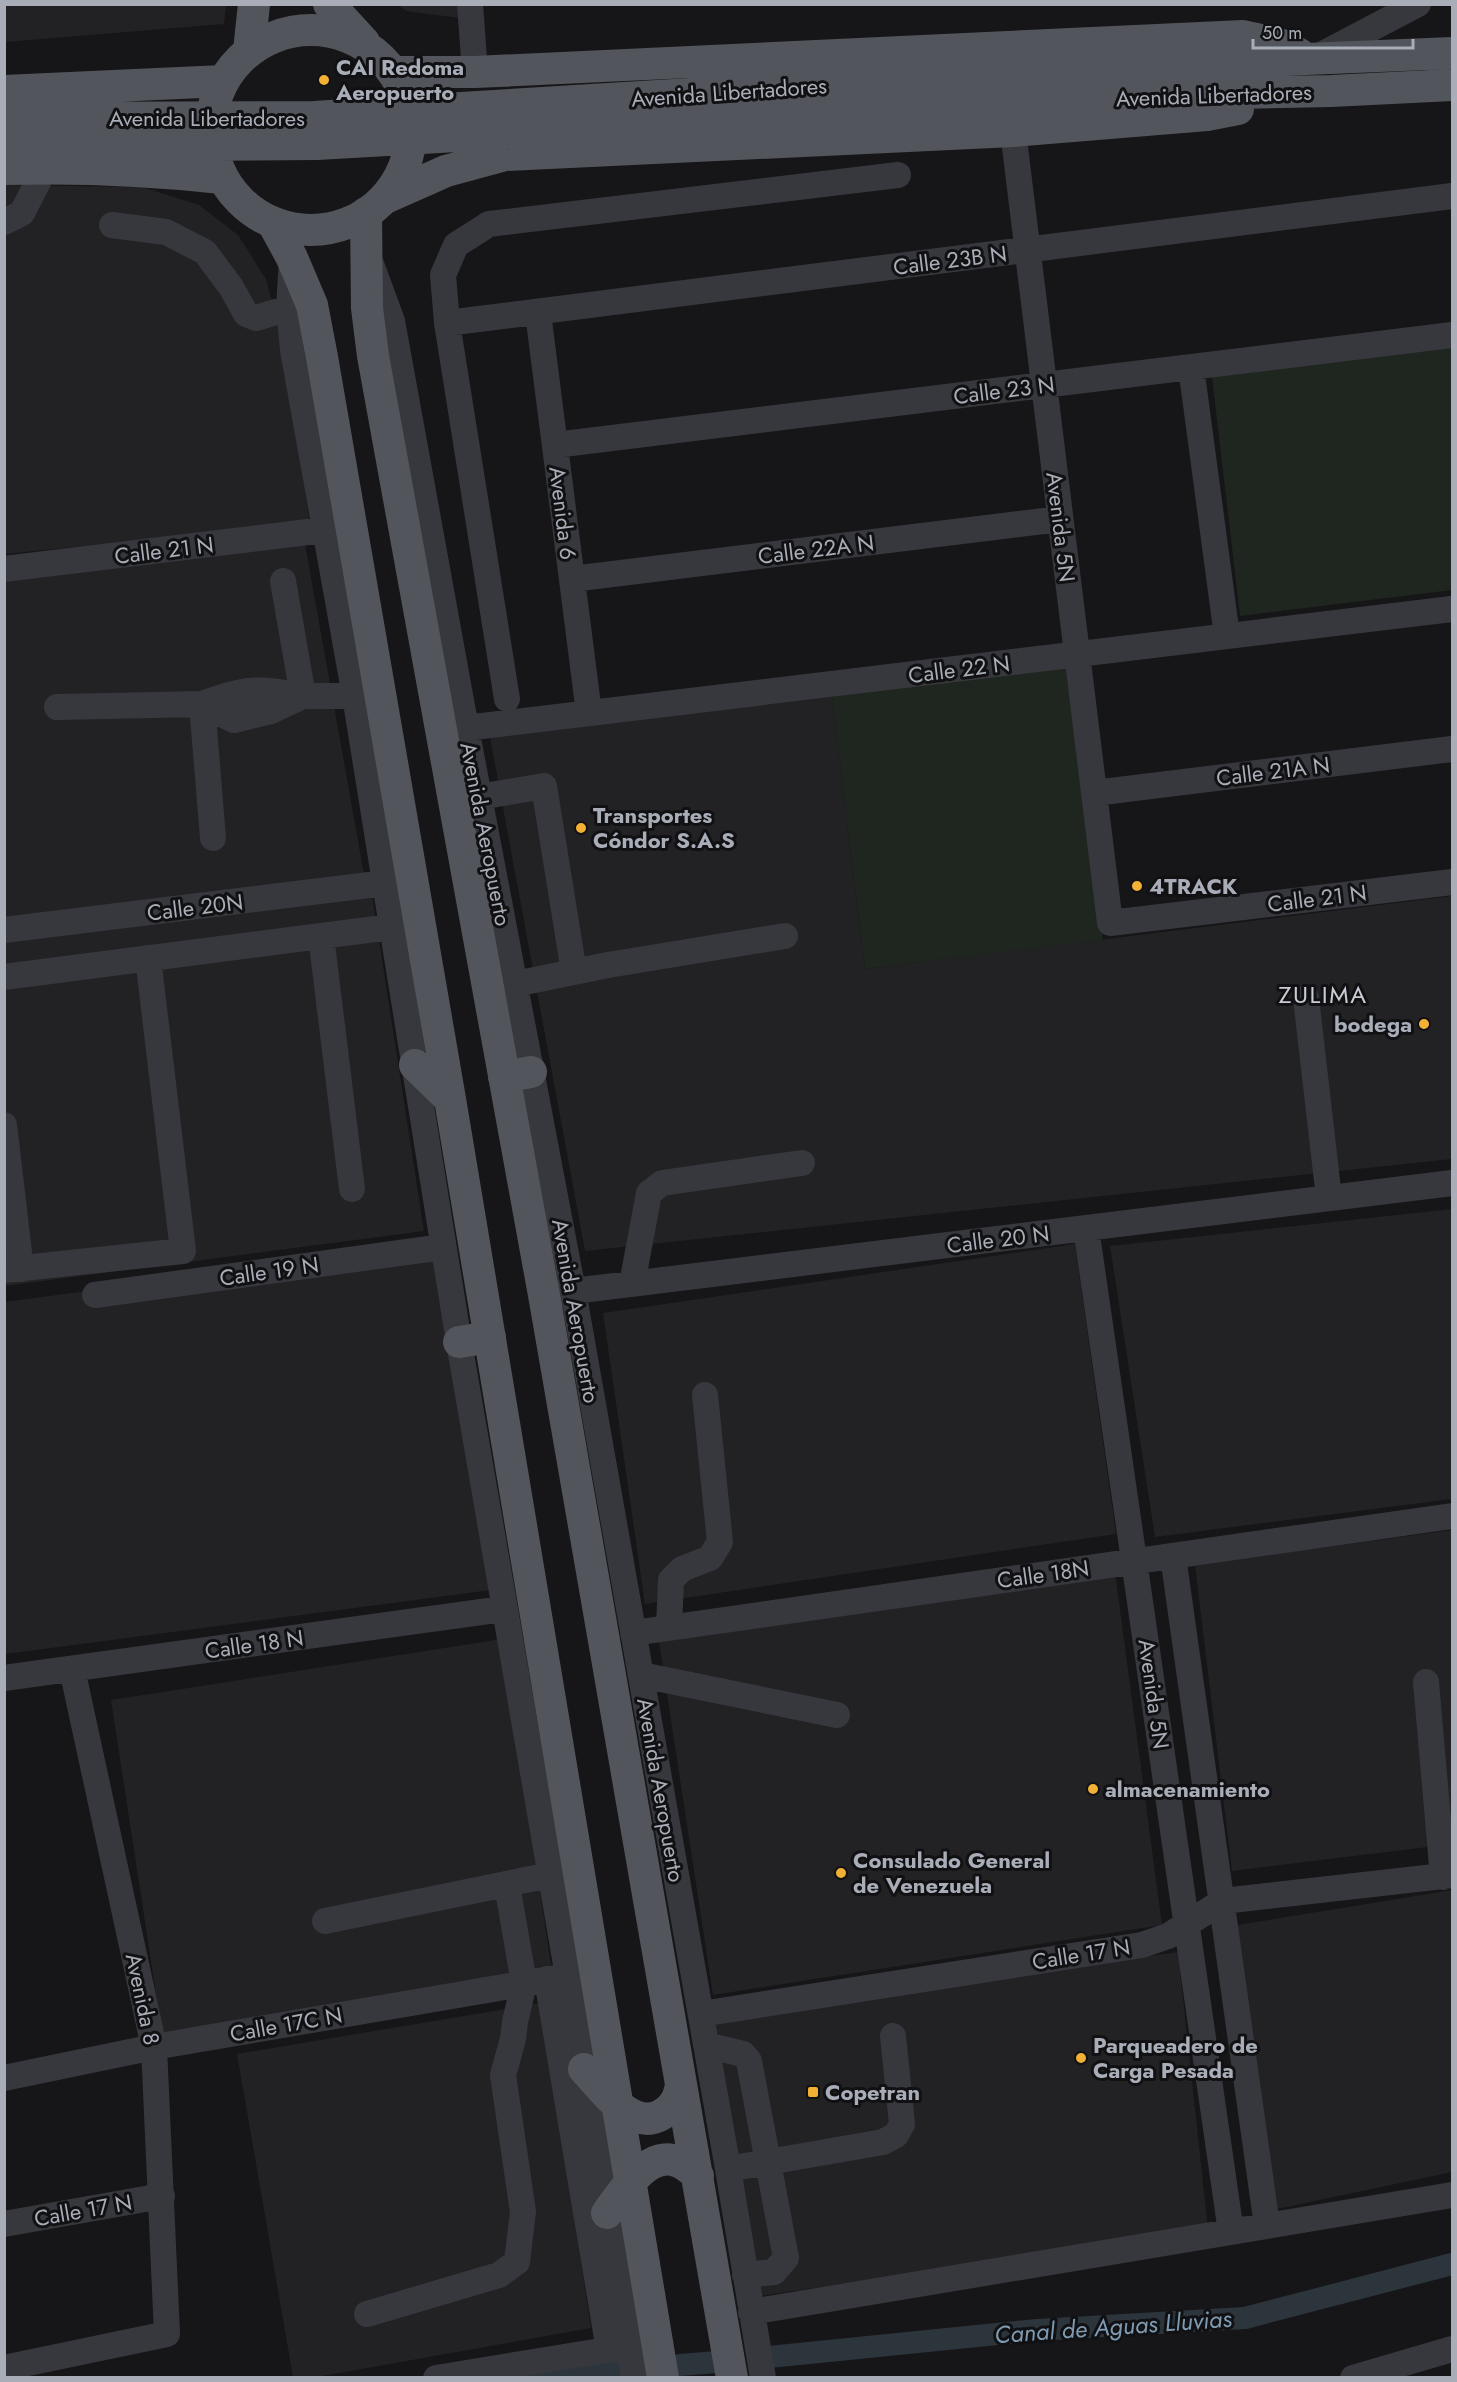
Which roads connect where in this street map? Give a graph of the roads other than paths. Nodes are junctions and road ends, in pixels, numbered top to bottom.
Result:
1 (254, 4) edge
2 (329, 4) edge
3 (470, 4) edge
4 (1418, 4) edge
5 (369, 48) junction
6 (249, 51) junction
7 (1452, 53) edge
8 (1310, 60) junction
9 (393, 72) junction
10 (475, 72) junction
11 (1182, 79) junction
12 (223, 81) junction
13 (1452, 85) edge
14 (4, 91) edge
15 (1331, 91) junction
16 (4, 118) edge
17 (1013, 131) junction
18 (49, 144) junction
19 (4, 146) edge
20 (4, 169) edge
21 (898, 176) dead end
22 (222, 178) junction
23 (1452, 196) edge
24 (376, 206) junction
25 (4, 222) edge
26 (273, 223) junction
27 (112, 225) dead end
28 (1027, 250) junction
29 (366, 251) junction
30 (300, 306) junction
31 (538, 313) junction
32 (447, 323) junction
33 (1452, 335) edge
34 (1191, 367) junction
35 (1044, 385) junction
36 (555, 445) junction
37 (1060, 519) junction
38 (324, 530) junction
39 (4, 569) edge
40 (572, 579) junction
41 (283, 581) dead end
42 (1452, 609) edge
43 (1227, 636) junction
44 (1077, 654) junction
45 (303, 696) junction
46 (355, 696) junction
47 (507, 699) dead end
48 (202, 704) junction
49 (57, 707) dead end
50 (589, 714) junction
51 (466, 728) junction
52 (1452, 749) edge
53 (1094, 793) junction
54 (479, 797) junction
55 (213, 838) dead end
56 (1452, 882) edge
57 (385, 883) junction
58 (1110, 923) joint
59 (391, 927) junction
60 (4, 930) edge
61 (321, 936) junction
62 (785, 936) dead end
63 (148, 958) junction
64 (574, 972) junction
65 (4, 977) edge
66 (515, 984) junction
67 (1306, 998) dead end
68 (416, 1065) junction
69 (518, 1074) junction
70 (450, 1099) junction
71 (4, 1125) edge
72 (802, 1163) dead end
73 (1452, 1183) edge
74 (352, 1189) dead end
75 (1329, 1198) junction
76 (1086, 1228) junction
77 (443, 1247) junction
78 (13, 1270) edge
79 (632, 1284) junction
80 (558, 1293) junction
81 (96, 1295) dead end
82 (490, 1336) junction
83 (459, 1342) junction
84 (705, 1395) dead end
85 (1452, 1516) edge
86 (1173, 1556) junction
87 (1135, 1561) junction
88 (503, 1609) junction
89 (669, 1628) junction
90 (633, 1633) junction
91 (72, 1670) junction
92 (641, 1676) junction
93 (4, 1678) edge
94 (1426, 1682) dead end
95 (837, 1715) dead end
96 (550, 1875) junction
97 (1448, 1876) edge
98 (507, 1885) junction
99 (1223, 1901) junction
100 (325, 1921) dead end
101 (1187, 1924) junction
102 (546, 1980) junction
103 (701, 2014) junction
104 (893, 2036) dead end
105 (706, 2045) junction
106 (154, 2047) junction
107 (584, 2068) junction
108 (4, 2078) edge
109 (681, 2086) junction
110 (618, 2105) junction
111 (768, 2161) junction
112 (728, 2169) junction
113 (698, 2176) junction
114 (631, 2181) junction
115 (1452, 2195) edge
116 (162, 2196) junction
117 (608, 2213) junction
118 (4, 2224) edge
119 (1267, 2226) junction
120 (1231, 2232) junction
121 (745, 2276) junction
122 (751, 2312) junction
123 (366, 2314) dead end
124 (619, 2348) junction
125 (1452, 2349) edge
126 (4, 2367) edge
127 (436, 2378) edge
128 (634, 2378) edge
129 (663, 2378) edge
130 (732, 2378) edge
131 (763, 2378) edge
132 (1353, 2378) edge

1 - 6 main road
2 - 5 main road
3 - 10 street
4 - 8 street
5 - 6 main road
5 - 9 main road
6 - 12 main road
7 - 8 main road, Avenida Libertadores
8 - 10 main road
8 - 11 main road, Avenida Libertadores
9 - 10 main road
9 - 24 main road
11 - 15 main road, Avenida Libertadores
11 - 18 main road, Avenida Libertadores
12 - 14 main road
12 - 22 main road
13 - 15 main road, Avenida Libertadores
15 - 17 main road
16 - 18 main road, Avenida Libertadores
17 - 24 main road
17 - 28 street, Avenida 5N
18 - 19 main road, Avenida Libertadores
18 - 20 main road
18 - 22 main road
18 - 25 street
21 - 32 street
22 - 26 main road
23 - 28 street, Calle 23B N
24 - 26 main road
24 - 29 main road, Avenida Aeropuerto
26 - 30 main road
27 - 30 street
28 - 31 street, Calle 23B N
28 - 35 street, Avenida 5N
29 - 51 street, Avenida Aeropuerto
29 - 69 main road, Avenida Aeropuerto
30 - 38 street
30 - 70 main road
31 - 32 street, Calle 23B N
31 - 36 street, Avenida 6
32 - 47 street
33 - 34 street, Calle 23 N
34 - 35 street, Calle 23 N
34 - 43 street
35 - 36 street, Calle 23 N
35 - 37 street, Avenida 5N
36 - 40 street, Avenida 6
37 - 40 street, Calle 22A N
37 - 44 street, Avenida 5N
38 - 39 street, Calle 21 N
38 - 46 street
40 - 50 street, Avenida 6
41 - 45 street
42 - 43 street, Calle 22 N
43 - 44 street, Calle 22 N
44 - 50 street, Calle 22 N
44 - 53 street, Avenida 5N
45 - 46 street
45 - 48 street
46 - 57 street
48 - 49 street
48 - 55 street
50 - 51 street, Calle 22 N
51 - 54 street, Avenida Aeropuerto
52 - 53 street, Calle 21A N
53 - 58 street, Avenida 5N
54 - 64 street
54 - 66 street, Avenida Aeropuerto
56 - 58 street, Calle 21 N
57 - 59 street
57 - 60 street, Calle 20N
59 - 61 street
59 - 68 street
61 - 63 street
61 - 74 street
62 - 64 street
63 - 65 street
63 - 78 street
64 - 66 street
66 - 69 street, Avenida Aeropuerto
67 - 75 street
68 - 70 main road
68 - 77 street
69 - 80 main road, Avenida Aeropuerto
70 - 82 main road
71 - 78 street
72 - 79 street
73 - 75 street, Calle 20 N
75 - 76 street, Calle 20 N
76 - 79 street, Calle 20 N
76 - 87 street, Avenida 5N
77 - 81 street, Calle 19 N
77 - 83 street
79 - 80 street, Calle 20 N
80 - 90 street, Avenida Aeropuerto
80 - 109 main road, Avenida Aeropuerto
82 - 83 main road
82 - 110 main road
83 - 88 street
84 - 89 street
85 - 86 street, Calle 18N
86 - 87 street, Calle 18N
86 - 99 street, Avenida 5N
87 - 89 street, Calle 18N
87 - 101 street, Avenida 5N
88 - 91 street, Calle 18 N
88 - 96 street
89 - 90 street, Calle 18N
90 - 92 street, Avenida Aeropuerto
91 - 93 street, Calle 18 N
91 - 106 street, Avenida 8
92 - 95 street
92 - 103 street, Avenida Aeropuerto
94 - 97 street
96 - 98 street
96 - 102 street
97 - 99 street, Calle 17 N
98 - 100 street
98 - 102 street
99 - 101 street, Calle 17 N
99 - 119 street, Avenida 5N
101 - 103 street, Calle 17 N
101 - 120 street, Avenida 5N
102 - 106 street, Calle 17C N
102 - 107 street
102 - 123 street
102 - 124 street
103 - 105 street, Avenida Aeropuerto
104 - 111 street
105 - 111 street
105 - 112 street, Avenida Aeropuerto
106 - 108 street, Calle 17C N
106 - 116 street, Avenida 8
107 - 110 main road
107 - 117 street
109 - 110 main road
109 - 113 main road, Avenida Aeropuerto
110 - 114 main road
111 - 112 street
111 - 121 street
112 - 121 street, Avenida Aeropuerto
113 - 114 main road
113 - 130 main road, Avenida Aeropuerto
114 - 117 main road
114 - 129 main road
115 - 119 street
116 - 118 street, Calle 17 N
116 - 126 street, Avenida 8
117 - 124 street
119 - 120 street
120 - 122 street
121 - 122 street, Avenida Aeropuerto
122 - 131 street, Avenida Aeropuerto
124 - 127 street
124 - 128 street
125 - 132 street

